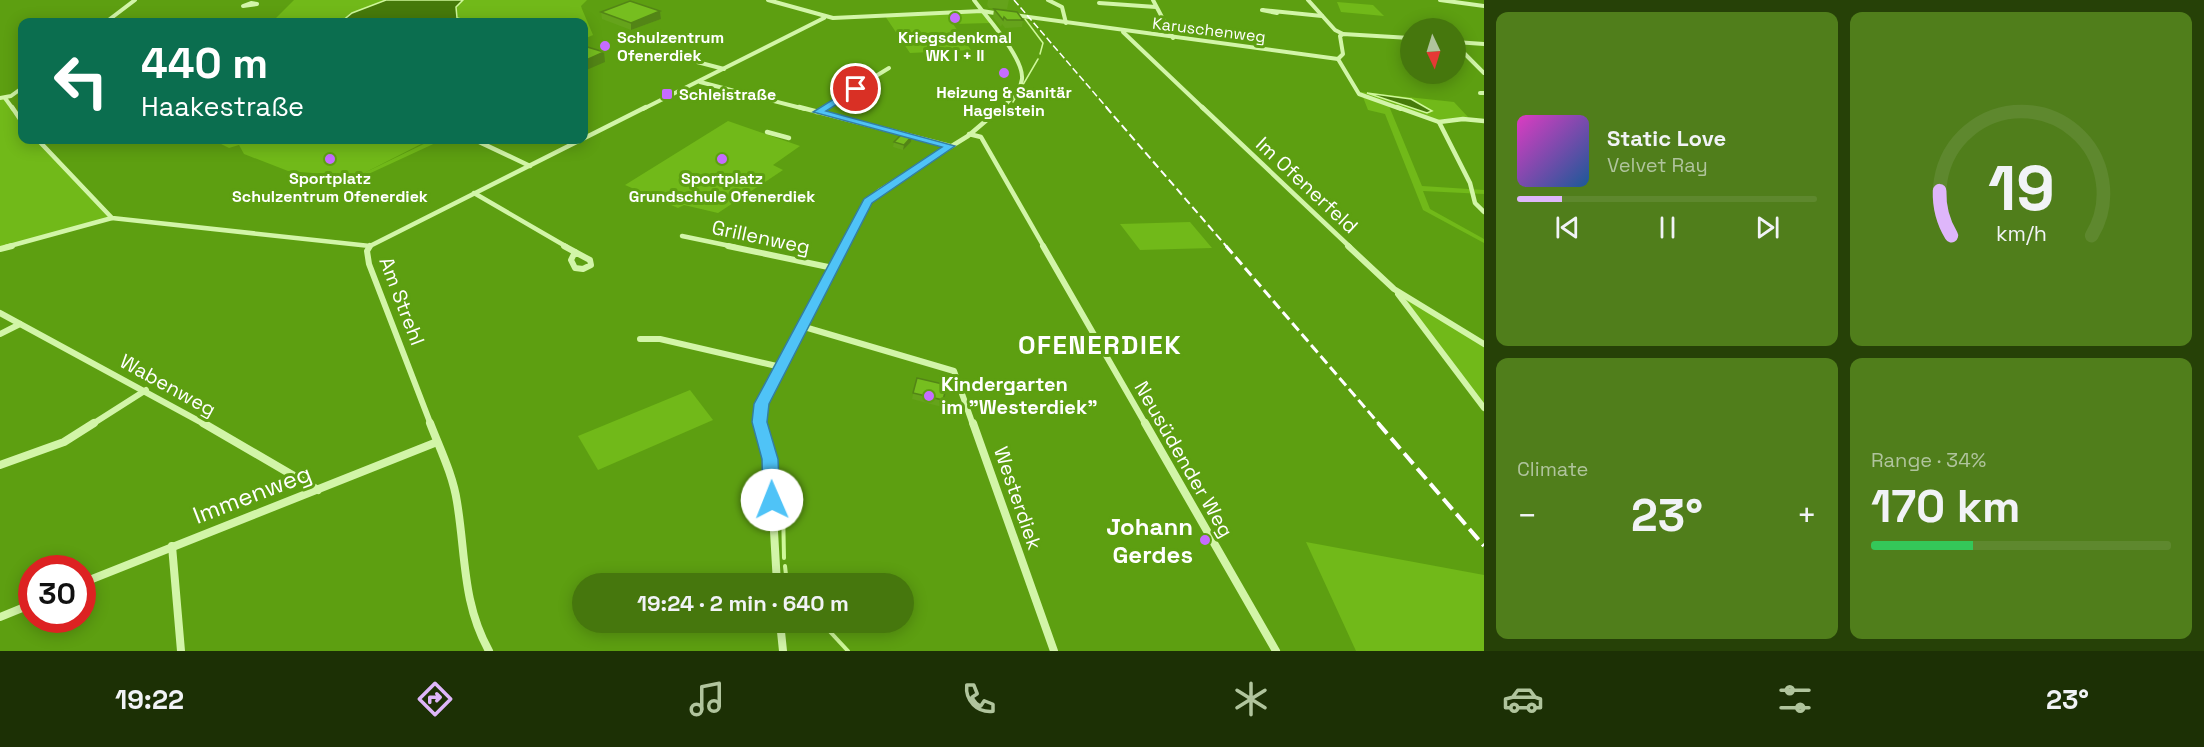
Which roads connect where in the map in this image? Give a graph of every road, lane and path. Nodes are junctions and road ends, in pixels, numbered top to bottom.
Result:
1 (135, 0) edge
2 (768, 0) edge
3 (974, 0) edge
4 (1048, 0) edge
5 (1153, 0) edge
6 (1308, 0) edge
7 (1440, 0) edge
8 (1099, 3) dead end
9 (1484, 6) edge
10 (1156, 7) junction
11 (982, 11) junction
12 (1277, 13) dead end
13 (1322, 16) junction
14 (111, 18) edge
15 (824, 18) junction
16 (1066, 23) junction
17 (1122, 31) junction
18 (1343, 34) junction
19 (1400, 37) edge
20 (1173, 38) junction
21 (1466, 43) edge
22 (1484, 44) edge
23 (1466, 56) edge
24 (678, 57) dead end
25 (1338, 59) junction
26 (889, 68) dead end
27 (724, 69) junction
28 (1484, 76) edge
29 (699, 82) junction
30 (18, 90) edge
31 (2, 98) edge
32 (818, 112) junction
33 (18, 117) edge
34 (1484, 121) edge
35 (1439, 122) junction
36 (767, 132) dead end
37 (969, 134) junction
38 (588, 137) edge
39 (789, 138) dead end
40 (42, 144) edge
41 (483, 144) edge
42 (574, 144) edge
43 (950, 146) junction
44 (530, 166) junction
45 (474, 193) junction
46 (1484, 212) edge
47 (112, 218) junction
48 (682, 236) dead end
49 (370, 246) junction
50 (0, 249) edge
51 (575, 252) dead end
52 (833, 268) junction
53 (1394, 289) junction
54 (0, 313) edge
55 (20, 324) junction
56 (801, 326) junction
57 (0, 334) edge
58 (640, 339) dead end
59 (1484, 344) edge
60 (781, 367) junction
61 (146, 390) junction
62 (1484, 408) edge
63 (437, 442) junction
64 (0, 465) edge
65 (318, 490) junction
66 (172, 546) junction
67 (775, 573) edge
68 (96, 577) edge
69 (18, 610) edge
70 (0, 617) edge
71 (781, 633) edge
72 (181, 651) edge
73 (489, 651) edge
74 (783, 651) edge
75 (1054, 651) edge
76 (1276, 651) edge

1 - 14 street
2 - 15 street
3 - 11 street
4 - 16 street
5 - 10 street
6 - 13 street
7 - 9 street
8 - 10 street
10 - 20 street
11 - 15 street, Karuschenweg
11 - 16 street, Karuschenweg
11 - 37 street
12 - 13 street
13 - 18 street
15 - 27 street
16 - 17 street, Karuschenweg
17 - 20 street, Karuschenweg
17 - 53 street, Im Ofenerfeld
18 - 19 street
18 - 25 street
20 - 25 street, Karuschenweg
21 - 22 street
23 - 28 street
24 - 27 street
25 - 35 street
26 - 32 street
27 - 29 street
29 - 32 street
29 - 38 street
30 - 31 street
31 - 33 street
32 - 43 street
34 - 35 street
35 - 46 street
36 - 39 street
37 - 43 street
37 - 76 street, Neusüdender Weg
40 - 47 street
41 - 44 street
42 - 44 street
43 - 52 street
44 - 45 street
45 - 49 street
45 - 51 street
47 - 49 street, Am Strehl
47 - 50 street
48 - 52 street, Grillenweg
49 - 63 street, Am Strehl
52 - 56 street
53 - 59 street, Im Ofenerfeld
53 - 62 street
54 - 55 street, Wabenweg
55 - 57 street
55 - 61 street, Wabenweg
56 - 60 street
56 - 75 street, Westerdiek
58 - 60 street
60 - 67 street
61 - 64 street
61 - 65 street, Wabenweg
63 - 65 street, Immenweg
63 - 73 street, Am Strehl
65 - 66 street, Immenweg
66 - 68 street, Immenweg
66 - 72 street
69 - 70 street
71 - 74 street

